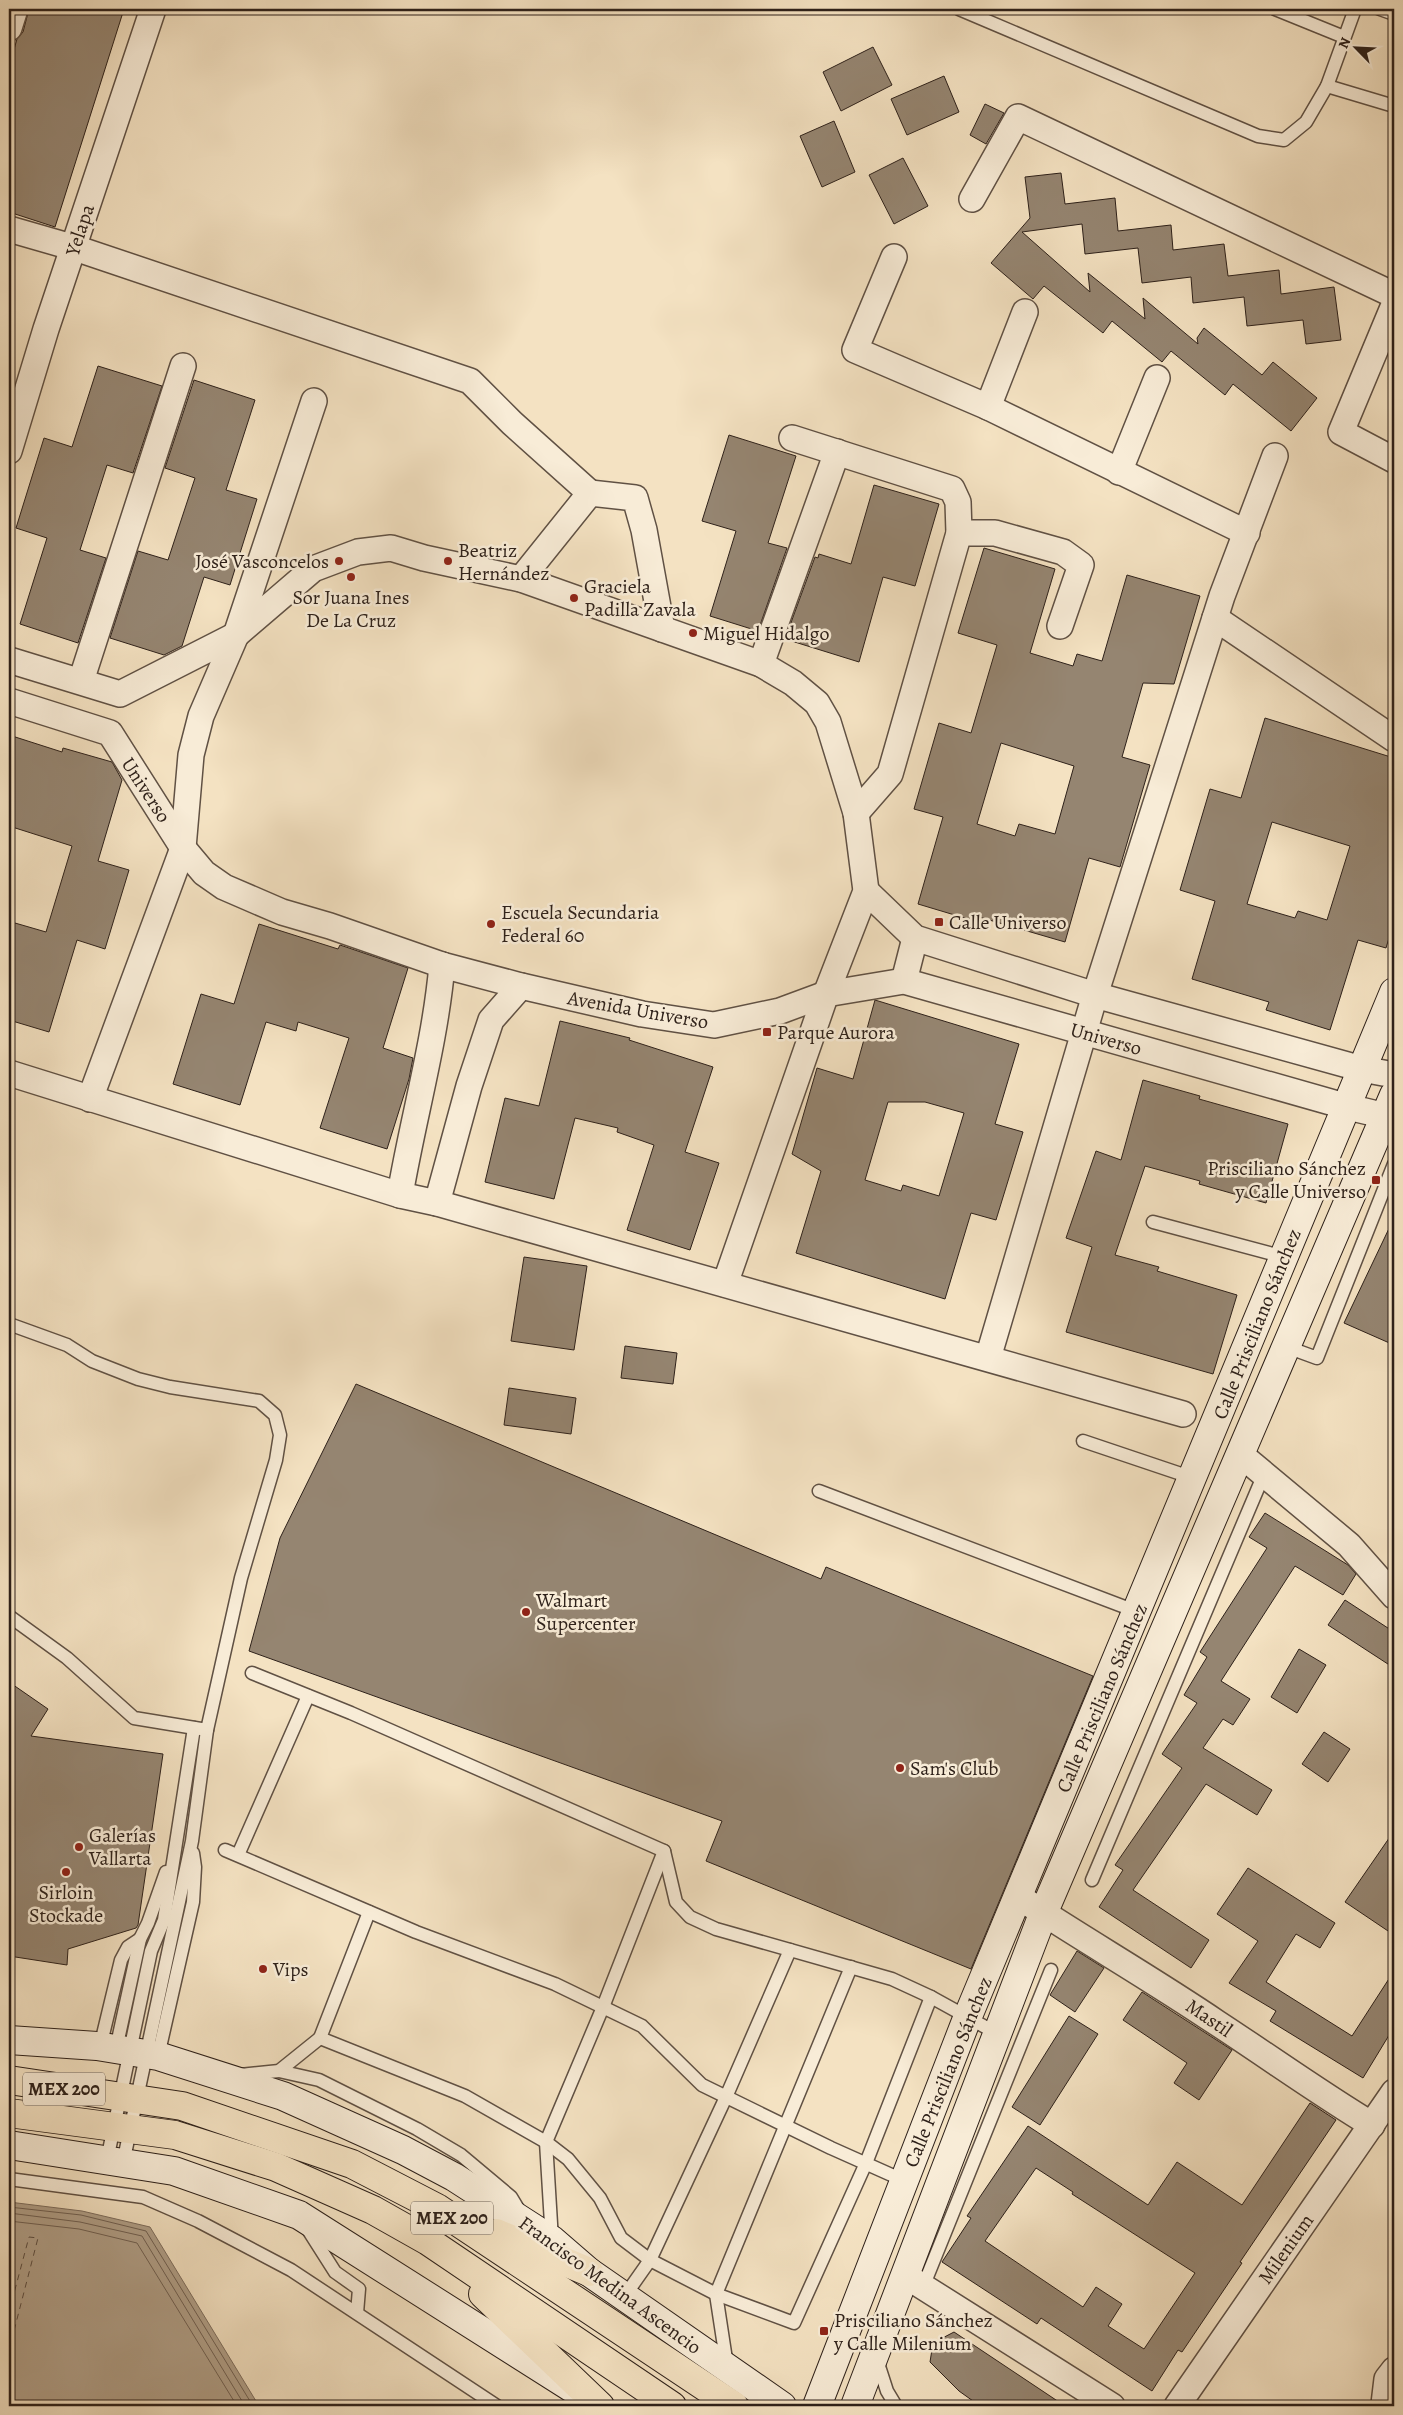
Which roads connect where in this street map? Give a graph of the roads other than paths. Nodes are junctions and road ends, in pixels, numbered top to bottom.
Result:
1 (15, 9) edge
2 (153, 9) edge
3 (959, 9) edge
4 (1275, 9) edge
5 (1354, 9) edge
6 (1380, 9) edge
7 (1394, 14) edge
8 (9, 28) edge
9 (1344, 37) junction
10 (1327, 86) junction
11 (1394, 106) edge
12 (972, 199) dead end
13 (9, 228) edge
14 (75, 248) junction
15 (894, 257) dead end
16 (1394, 295) edge
17 (1394, 305) edge
18 (1024, 312) dead end
19 (183, 366) dead end
20 (1157, 378) dead end
21 (314, 401) dead end
22 (988, 407) junction
23 (792, 438) dead end
24 (9, 451) edge
25 (837, 452) junction
26 (1275, 456) dead end
27 (1394, 460) edge
28 (1119, 472) junction
29 (590, 493) junction
30 (959, 532) junction
31 (1247, 533) junction
32 (521, 579) junction
33 (1215, 618) junction
34 (1060, 626) dead end
35 (662, 629) junction
36 (236, 635) junction
37 (9, 660) edge
38 (762, 664) junction
39 (80, 681) junction
40 (120, 694) junction
41 (9, 701) edge
42 (110, 733) junction
43 (1394, 739) edge
44 (856, 813) junction
45 (183, 848) junction
46 (866, 891) junction
47 (915, 938) junction
48 (442, 965) junction
49 (904, 982) junction
50 (521, 986) junction
51 (1394, 992) edge
52 (826, 994) junction
53 (1095, 995) junction
54 (1085, 1033) junction
55 (1362, 1069) junction
56 (9, 1073) edge
57 (1394, 1075) edge
58 (90, 1099) junction
59 (1348, 1107) junction
60 (1391, 1109) edge
61 (1394, 1164) edge
62 (400, 1195) junction
63 (437, 1203) junction
64 (1153, 1222) dead end
65 (1284, 1258) junction
66 (725, 1284) junction
67 (9, 1324) edge
68 (1286, 1347) junction
69 (988, 1358) junction
70 (1183, 1414) dead end
71 (1083, 1441) dead end
72 (1241, 1455) junction
73 (1264, 1474) junction
74 (1193, 1478) junction
75 (819, 1491) dead end
76 (1394, 1596) edge
77 (1138, 1612) junction
78 (9, 1616) edge
79 (252, 1673) dead end
80 (308, 1696) junction
81 (201, 1729) junction
82 (177, 1842) junction
83 (225, 1850) dead end
84 (664, 1851) junction
85 (238, 1855) junction
86 (1092, 1880) dead end
87 (1018, 1897) junction
88 (369, 1912) junction
89 (1043, 1914) junction
90 (790, 1950) junction
91 (851, 1967) junction
92 (1051, 1970) dead end
93 (931, 1997) junction
94 (603, 2007) junction
95 (968, 2016) junction
96 (998, 2034) junction
97 (320, 2038) junction
98 (9, 2040) edge
99 (130, 2051) junction
100 (279, 2071) junction
101 (225, 2077) junction
102 (9, 2080) edge
103 (1394, 2092) edge
104 (726, 2097) junction
105 (128, 2098) junction
106 (9, 2112) edge
107 (1372, 2125) junction
108 (786, 2126) junction
109 (122, 2128) junction
110 (546, 2142) junction
111 (9, 2145) edge
112 (115, 2162) junction
113 (866, 2164) junction
114 (9, 2180) edge
115 (905, 2181) junction
116 (437, 2208) junction
117 (299, 2215) junction
118 (528, 2225) junction
119 (552, 2240) junction
120 (428, 2241) junction
121 (650, 2260) junction
122 (589, 2272) junction
123 (914, 2282) junction
124 (716, 2294) junction
125 (624, 2297) junction
126 (357, 2313) junction
127 (875, 2355) junction
128 (728, 2369) junction
129 (1394, 2370) edge
130 (1387, 2403) edge
131 (497, 2406) edge
132 (600, 2406) edge
133 (672, 2406) edge
134 (734, 2406) edge
135 (782, 2406) edge
136 (816, 2406) edge
137 (855, 2406) edge
138 (896, 2406) edge
139 (1112, 2406) edge
140 (1177, 2406) edge

1 - 8 street
2 - 14 street, Yelapa
3 - 10 lane
4 - 9 lane
5 - 9 lane
6 - 7 lane
9 - 10 lane
10 - 11 lane
12 - 16 street
13 - 14 street
14 - 24 street, Yelapa
14 - 29 street
15 - 22 street
17 - 27 street
18 - 22 street
19 - 39 street
20 - 28 street
21 - 36 street
22 - 28 street
23 - 25 street
25 - 30 street
25 - 38 street
26 - 31 street
28 - 31 street
29 - 32 street
29 - 35 street
30 - 34 street
30 - 44 street
31 - 33 street
32 - 35 street
32 - 36 street
33 - 43 street
33 - 53 street
35 - 38 street
36 - 40 street
36 - 45 street
37 - 39 street
38 - 44 street
39 - 40 street
40 - 42 street
41 - 42 street
42 - 45 street, Universo
44 - 46 street
45 - 48 street, Avenida Universo
45 - 58 street
46 - 47 street, Universo
46 - 52 street
47 - 49 street
47 - 53 street, Universo
48 - 50 street, Avenida Universo
48 - 62 street
49 - 52 street, Universo
49 - 54 street, Universo
50 - 52 street, Avenida Universo
50 - 63 street
51 - 55 main road, Calle Prisciliano Sánchez
52 - 66 street
53 - 54 street
53 - 55 street, Universo
54 - 59 street, Universo
54 - 69 street
55 - 57 street, Universo
55 - 59 main road, Calle Prisciliano Sánchez
56 - 58 street
58 - 62 street
59 - 60 street, Universo
59 - 65 main road, Calle Prisciliano Sánchez
60 - 68 main road, Calle Prisciliano Sánchez
61 - 68 lane
62 - 63 street
63 - 66 street
64 - 65 lane
65 - 74 main road, Calle Prisciliano Sánchez
66 - 69 street
67 - 81 lane
68 - 72 main road, Calle Prisciliano Sánchez
69 - 70 street
71 - 74 lane
72 - 73 street
72 - 89 main road, Calle Prisciliano Sánchez
73 - 76 street
73 - 86 lane
74 - 77 main road, Calle Prisciliano Sánchez
75 - 77 lane
77 - 87 main road, Calle Prisciliano Sánchez
78 - 81 lane
79 - 80 lane
80 - 84 lane
80 - 85 lane
81 - 82 lane
81 - 99 lane
82 - 99 lane
82 - 99 lane
83 - 85 lane
84 - 90 lane
84 - 94 lane
85 - 88 lane
87 - 89 street, Mastil
87 - 95 main road, Calle Prisciliano Sánchez
88 - 94 lane
88 - 97 lane
89 - 96 main road, Calle Prisciliano Sánchez
89 - 107 street, Mastil
90 - 91 lane
90 - 104 lane
91 - 93 lane
91 - 108 lane
92 - 123 lane
93 - 95 lane
93 - 113 lane
94 - 104 lane
94 - 110 lane
95 - 96 lane
95 - 115 main road, Calle Prisciliano Sánchez
96 - 123 main road, Calle Prisciliano Sánchez
97 - 100 lane
97 - 110 lane
98 - 99 main road, Francisco Medina Ascencio
99 - 101 main road, Francisco Medina Ascencio
99 - 105 lane
100 - 101 lane
100 - 118 lane
101 - 118 main road, Francisco Medina Ascencio
102 - 105 highway, Francisco Medina Ascencio / MEX 200
103 - 107 street, Milenium
104 - 108 lane
104 - 121 lane
105 - 109 lane
105 - 116 highway, Francisco Medina Ascencio / MEX 200
106 - 109 highway, MEX 200
107 - 140 street, Milenium
108 - 113 lane
108 - 124 lane
109 - 112 lane
109 - 120 highway, MEX 200
110 - 119 lane
110 - 121 lane
111 - 112 main road
112 - 117 main road
113 - 115 lane
113 - 124 lane
114 - 126 lane
115 - 136 main road, Calle Prisciliano Sánchez
116 - 122 highway
116 - 134 highway, Francisco Medina Ascencio / MEX 200
117 - 126 lane
117 - 132 main road
118 - 119 main road, Francisco Medina Ascencio
119 - 122 main road, Francisco Medina Ascencio
120 - 132 highway
120 - 133 highway, MEX 200
121 - 124 lane
121 - 125 lane
122 - 125 main road, Francisco Medina Ascencio
123 - 127 main road, Calle Prisciliano Sánchez
123 - 139 street
124 - 128 lane
125 - 128 main road, Francisco Medina Ascencio
126 - 131 lane
127 - 137 main road, Calle Prisciliano Sánchez
127 - 138 lane
128 - 135 main road, Francisco Medina Ascencio
129 - 130 street

